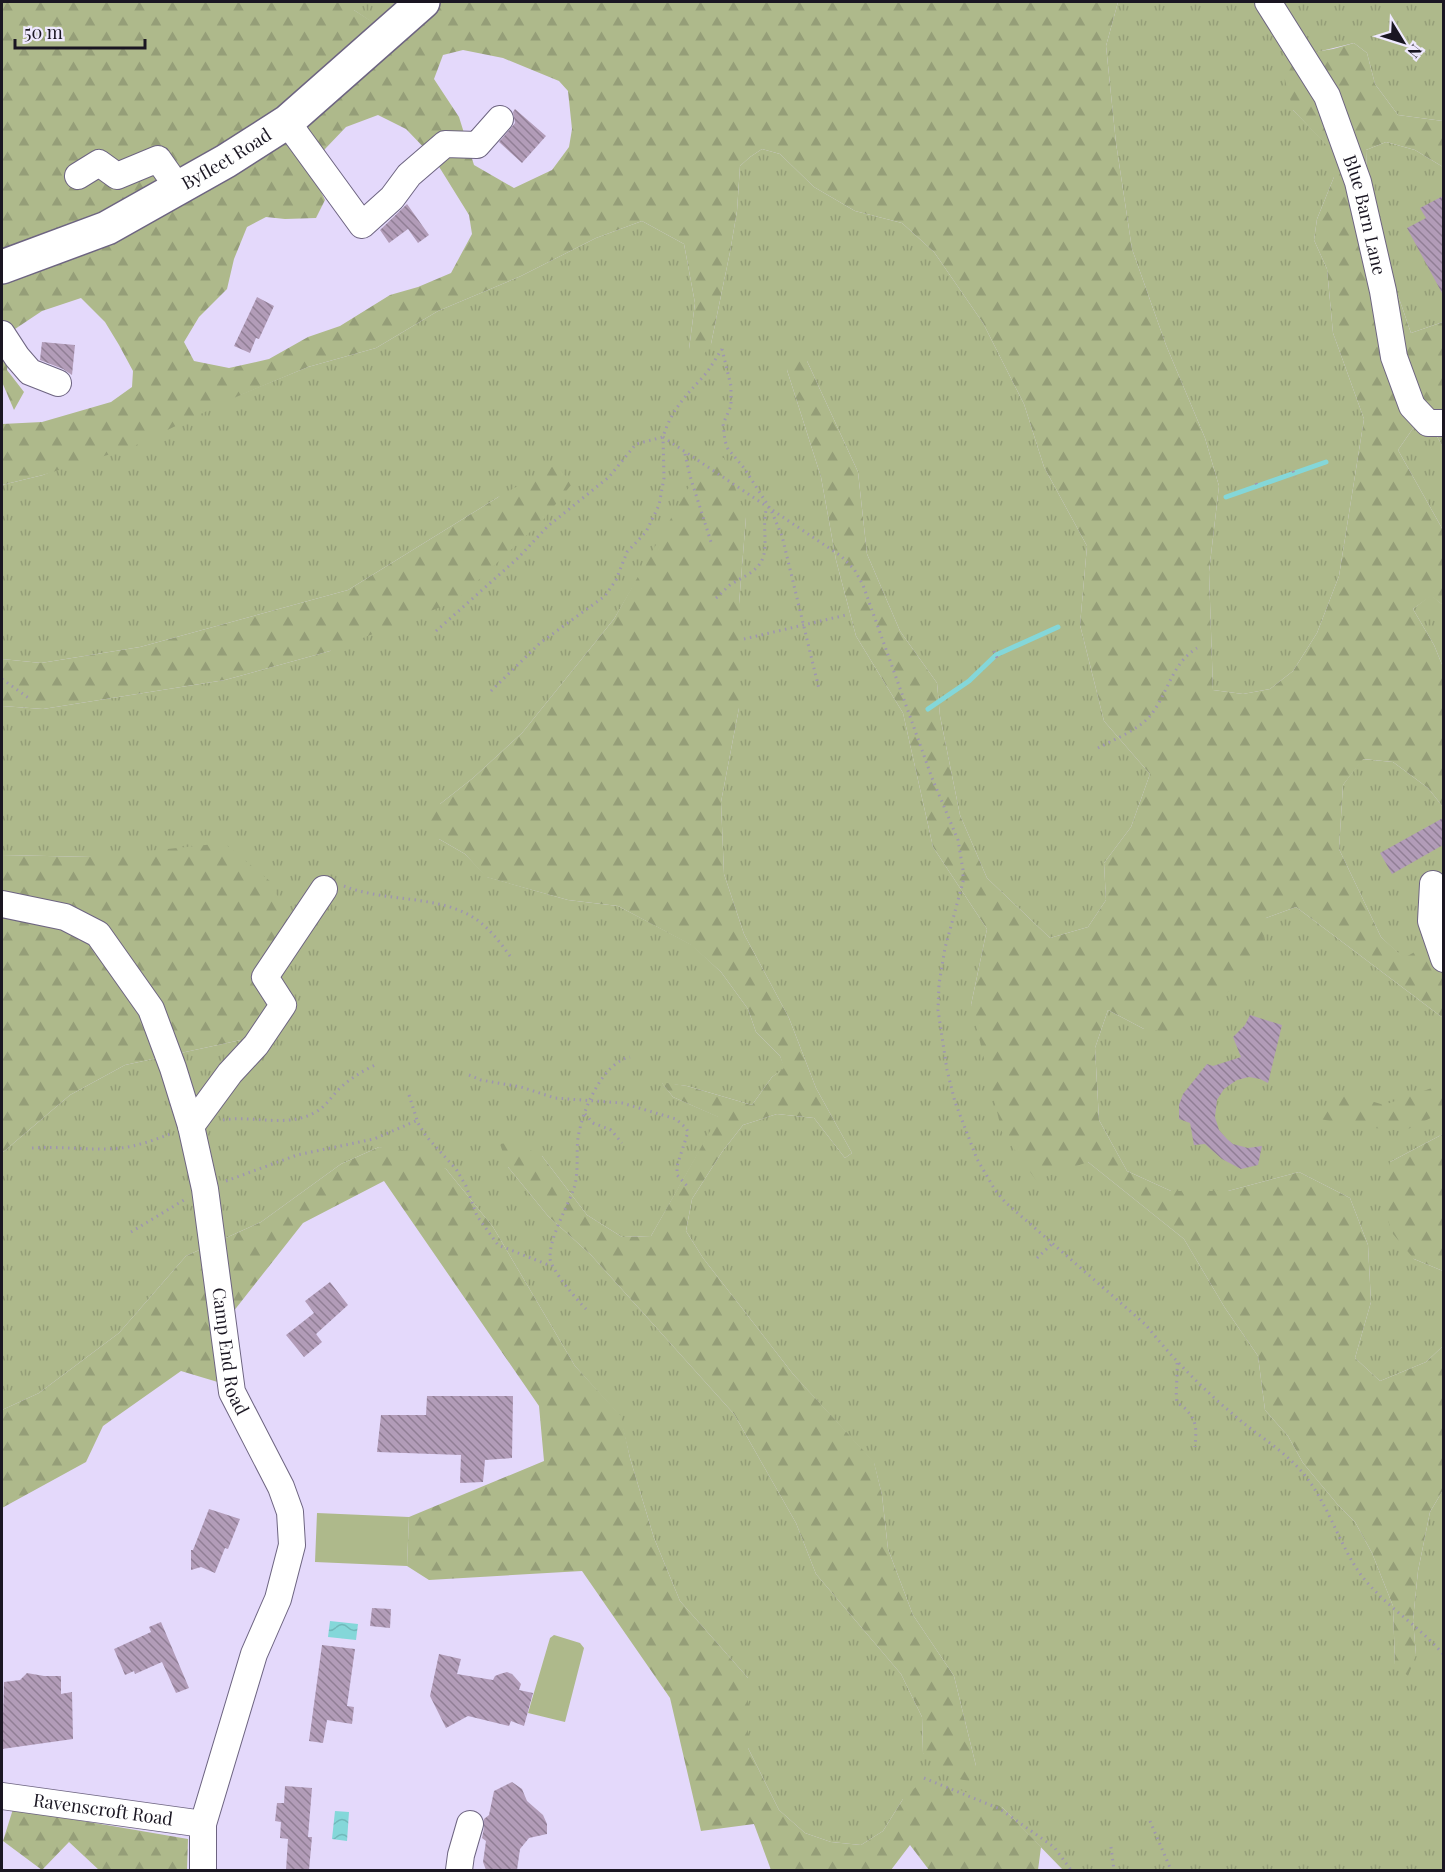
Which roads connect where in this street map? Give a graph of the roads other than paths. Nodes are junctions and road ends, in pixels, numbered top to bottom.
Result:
1 (423, 2) edge
2 (1268, 2) edge
3 (500, 119) dead end
4 (287, 122) junction
5 (78, 176) dead end
6 (179, 189) junction
7 (2, 267) edge
8 (2, 334) edge
9 (58, 383) dead end
10 (1443, 423) edge
11 (1433, 884) dead end
12 (330, 886) road end
13 (2, 904) edge
14 (1443, 959) edge
15 (191, 1126) junction
16 (2, 1796) edge
17 (203, 1824) junction
18 (470, 1824) dead end
19 (203, 1870) edge
20 (459, 1870) edge

1 - 4 main road, Byfleet Road
2 - 10 street, Blue Barn Lane
3 - 4 street
4 - 6 main road, Byfleet Road
5 - 6 street
6 - 7 main road, Byfleet Road
8 - 9 street
11 - 14 street
12 - 15 street
13 - 15 street, Camp End Road
15 - 17 street, Camp End Road
16 - 17 street, Ravenscroft Road
17 - 19 street, Camp End Road
18 - 20 street

